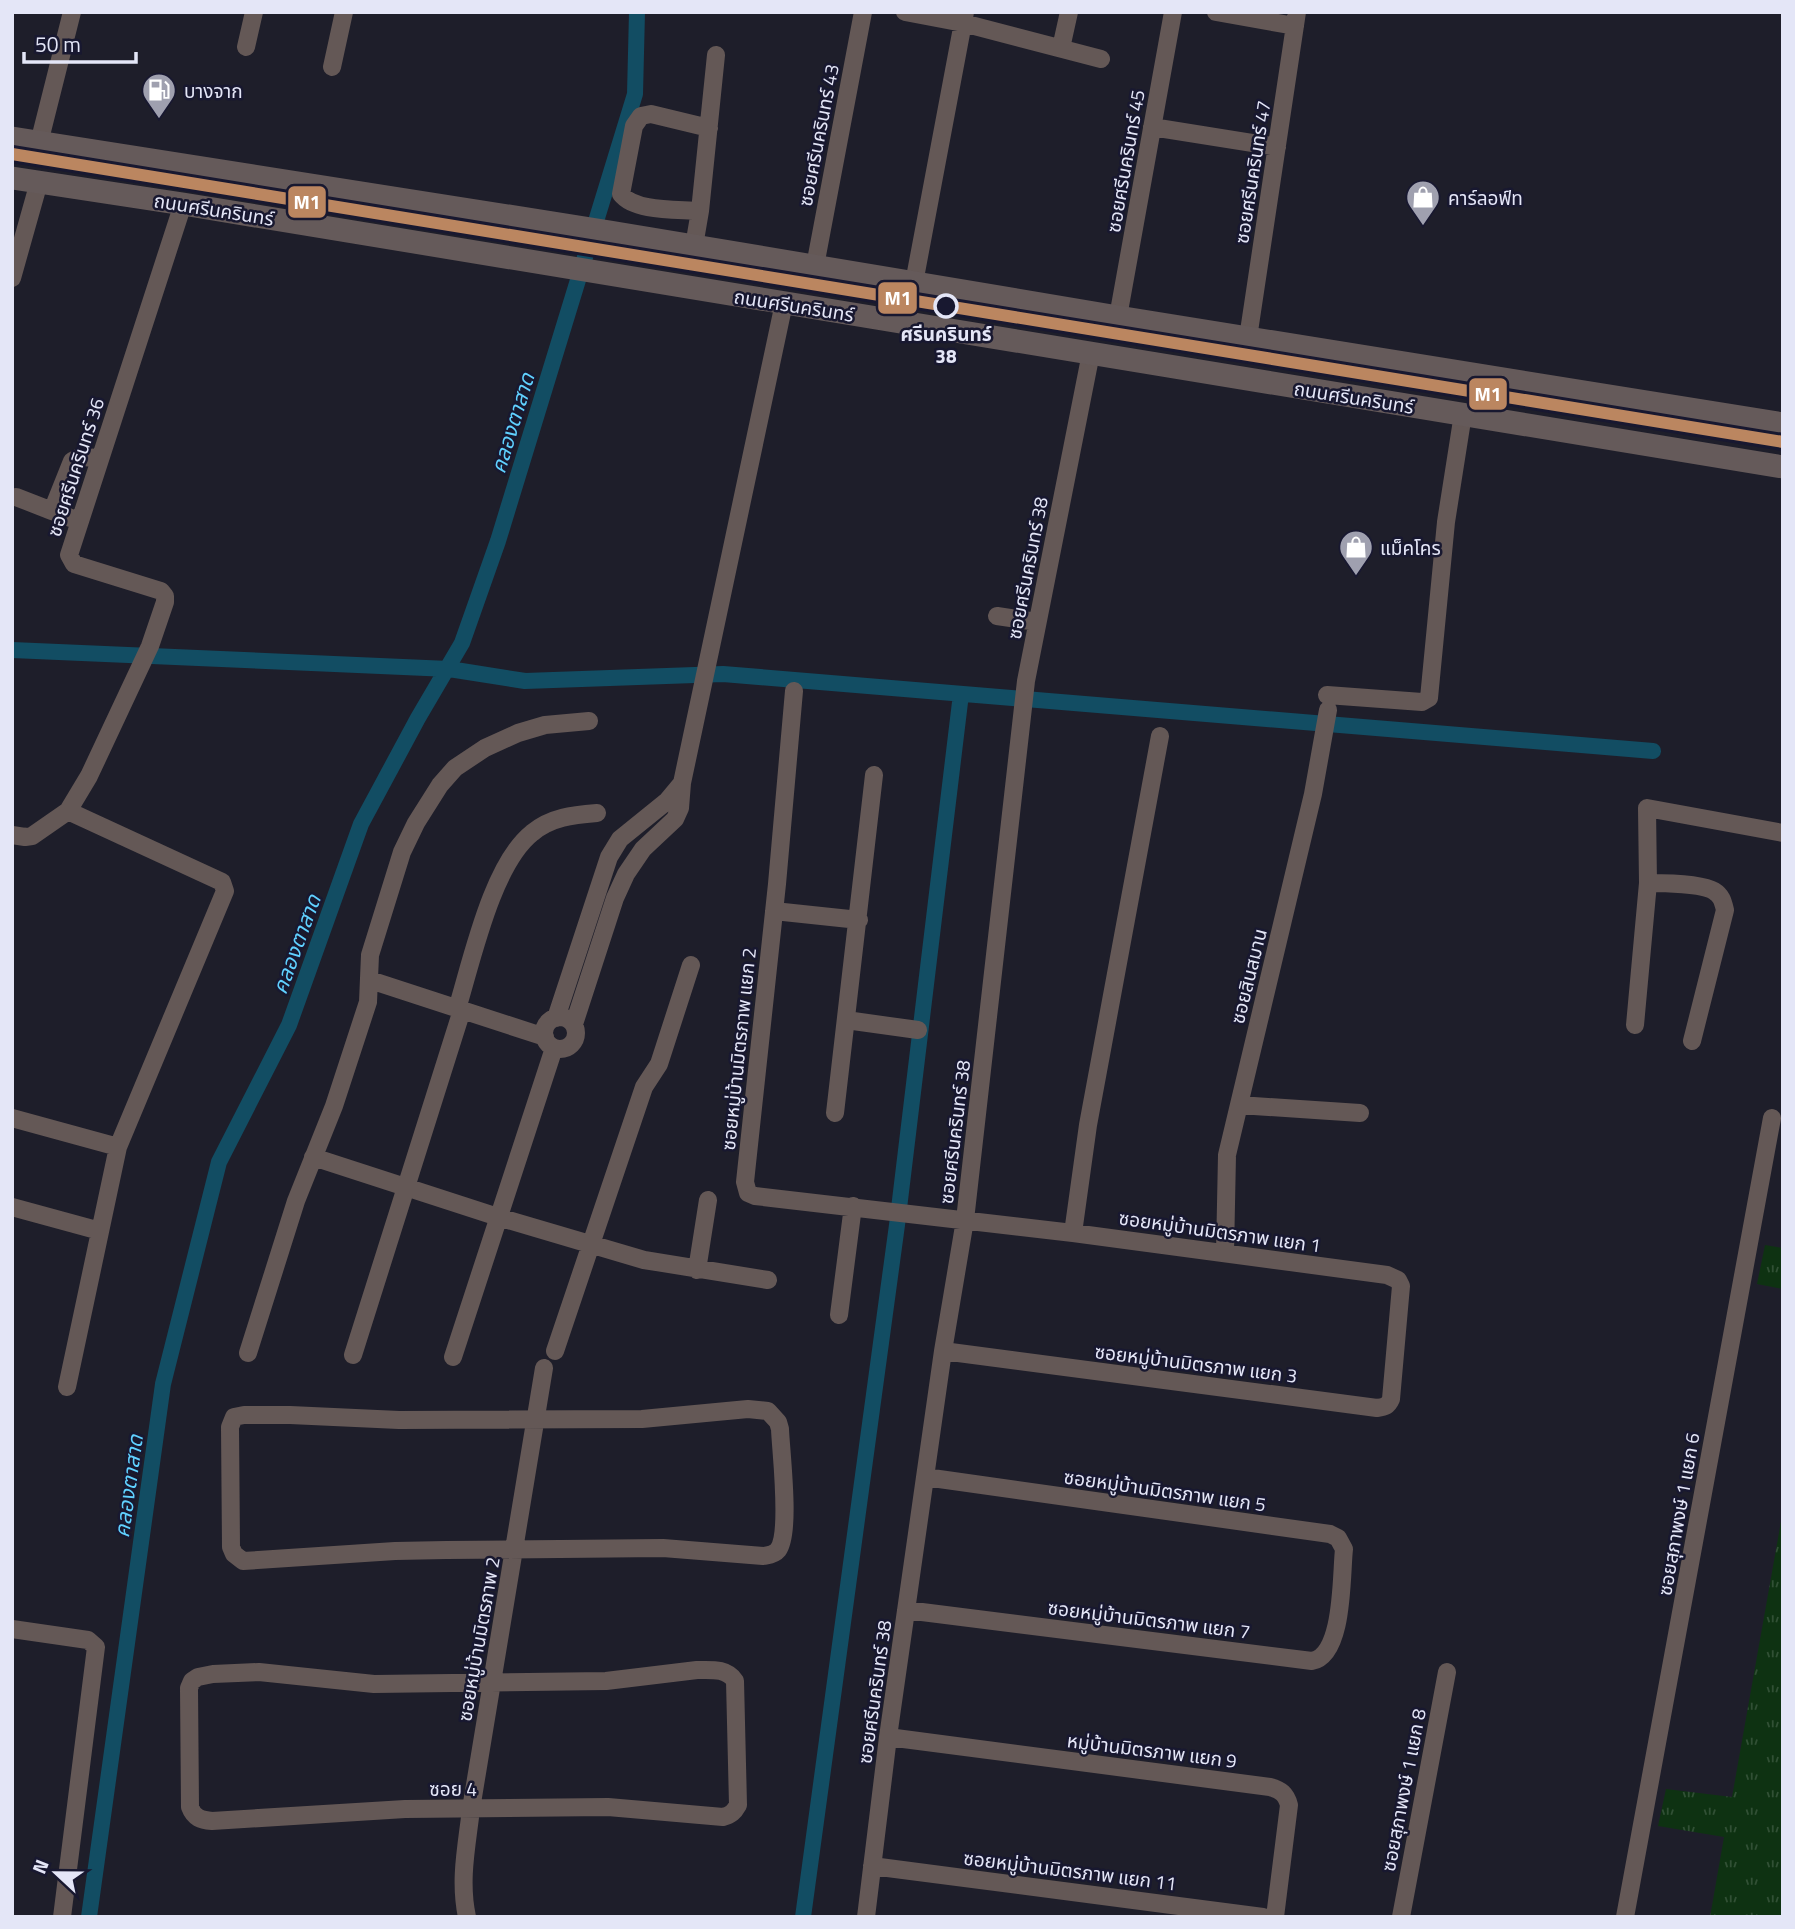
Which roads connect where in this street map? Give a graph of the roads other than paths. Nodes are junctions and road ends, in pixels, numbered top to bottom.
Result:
1 (72, 12) edge
2 (254, 12) edge
3 (344, 12) edge
4 (863, 12) edge
5 (905, 12) edge
6 (1069, 12) edge
7 (1173, 12) edge
8 (1216, 12) edge
9 (964, 18) edge
10 (1296, 19) edge
11 (246, 47) dead end
12 (1061, 48) junction
13 (716, 55) dead end
14 (1101, 59) dead end
15 (332, 67) dead end
16 (1152, 127) junction
17 (709, 128) junction
18 (12, 138) edge
19 (39, 143) junction
20 (1277, 147) junction
21 (12, 178) edge
22 (39, 182) junction
23 (183, 204) junction
24 (700, 211) junction
25 (694, 246) junction
26 (815, 266) junction
27 (12, 278) edge
28 (914, 283) junction
29 (784, 303) junction
30 (1118, 317) junction
31 (1248, 338) junction
32 (1091, 353) junction
33 (1463, 414) junction
34 (1783, 424) edge
35 (100, 458) junction
36 (1783, 467) edge
37 (16, 497) dead end
38 (52, 511) junction
39 (79, 521) junction
40 (997, 615) dead end
41 (1037, 622) junction
42 (794, 691) dead end
43 (589, 722) dead end
44 (1160, 736) dead end
45 (874, 775) dead end
46 (682, 783) junction
47 (68, 811) junction
48 (597, 813) dead end
49 (1783, 833) edge
50 (12, 835) edge
51 (1648, 883) junction
52 (774, 911) junction
53 (859, 920) junction
54 (691, 965) dead end
55 (370, 980) junction
56 (459, 1010) junction
57 (556, 1018) junction
58 (846, 1020) junction
59 (574, 1024) junction
60 (1635, 1025) dead end
61 (918, 1030) dead end
62 (1692, 1041) dead end
63 (550, 1042) junction
64 (1239, 1105) junction
65 (835, 1113) dead end
66 (1360, 1113) dead end
67 (12, 1118) edge
68 (1772, 1118) dead end
69 (118, 1147) junction
70 (313, 1157) junction
71 (405, 1187) junction
72 (708, 1200) dead end
73 (853, 1206) junction
74 (12, 1207) edge
75 (498, 1217) junction
76 (965, 1220) junction
77 (100, 1231) junction
78 (1073, 1233) junction
79 (592, 1244) junction
80 (1225, 1253) junction
81 (697, 1270) junction
82 (768, 1280) dead end
83 (839, 1315) dead end
84 (555, 1350) dead end
85 (1396, 1350) joint
86 (943, 1351) junction
87 (248, 1353) dead end
88 (353, 1355) dead end
89 (453, 1356) dead end
90 (544, 1368) dead end
91 (67, 1388) dead end
92 (535, 1419) junction
93 (925, 1477) junction
94 (514, 1550) junction
95 (1339, 1598) joint
96 (906, 1609) junction
97 (12, 1629) edge
98 (1447, 1672) dead end
99 (491, 1682) junction
100 (888, 1737) junction
101 (471, 1809) junction
102 (872, 1866) junction
103 (62, 1917) edge
104 (467, 1917) edge
105 (866, 1917) edge
106 (1263, 1917) edge
107 (1275, 1917) edge
108 (1401, 1917) edge
109 (1625, 1917) edge

1 - 19 street
2 - 11 street
3 - 15 street
4 - 26 street, ซอยศรีนครินทร์ 43
5 - 9 street
6 - 12 street
7 - 16 street, ซอยศรีนครินทร์ 45
8 - 10 street
9 - 12 street
9 - 28 street
10 - 20 street, ซอยศรีนครินทร์ 47
12 - 14 street
13 - 17 street
16 - 20 street
16 - 30 street, ซอยศรีนครินทร์ 45
17 - 24 street
17 - 24 street
18 - 19 main road, ถนนศรีนครินทร์
19 - 25 main road, ถนนศรีนครินทร์
20 - 31 street, ซอยศรีนครินทร์ 47
21 - 22 main road, ถนนศรีนครินทร์
22 - 23 main road, ถนนศรีนครินทร์
22 - 27 street
23 - 29 main road, ถนนศรีนครินทร์
23 - 35 street, ซอยศรีนครินทร์ 36
24 - 25 street
25 - 26 main road, ถนนศรีนครินทร์
26 - 28 main road, ถนนศรีนครินทร์
28 - 30 main road, ถนนศรีนครินทร์
29 - 32 main road, ถนนศรีนครินทร์
29 - 46 street
30 - 31 main road, ถนนศรีนครินทร์
31 - 34 main road, ถนนศรีนครินทร์
32 - 33 main road, ถนนศรีนครินทร์
32 - 41 street, ซอยศรีนครินทร์ 38
33 - 36 main road, ถนนศรีนครินทร์
33 - 64 street, ซอยสินสมาน
35 - 38 street
35 - 39 street, ซอยศรีนครินทร์ 36
37 - 38 street
38 - 39 street
39 - 47 street, ซอยศรีนครินทร์ 36
40 - 41 street
41 - 76 street, ซอยศรีนครินทร์ 38
42 - 52 street, ซอยหมู่บ้านมิตรภาพ แยก 2
43 - 55 street
44 - 78 street
45 - 53 street
46 - 57 street
46 - 59 street
47 - 50 street, ซอยศรีนครินทร์ 36
47 - 69 street
48 - 56 street
49 - 51 street
51 - 60 street
51 - 62 street
52 - 53 street
52 - 73 street, ซอยหมู่บ้านมิตรภาพ แยก 2
53 - 58 street
54 - 79 street
55 - 56 street
55 - 70 street
56 - 63 street
56 - 71 street
57 - 59 street
57 - 63 street
58 - 61 street
58 - 65 street
59 - 63 street
63 - 75 street
64 - 66 street
64 - 80 street, ซอยสินสมาน
67 - 69 street
68 - 109 street, ซอยสุภาพงษ์ 1 แยก 6
69 - 77 street
70 - 71 street
70 - 87 street
71 - 75 street
71 - 88 street
72 - 81 street
73 - 76 street, ซอยหมู่บ้านมิตรภาพ แยก 2
73 - 83 street
74 - 77 street
75 - 79 street
75 - 89 street
76 - 78 street, ซอยหมู่บ้านมิตรภาพ แยก 1
76 - 86 street, ซอยศรีนครินทร์ 38
77 - 91 street
78 - 80 street, ซอยหมู่บ้านมิตรภาพ แยก 1
79 - 81 street
79 - 84 street
80 - 85 street, ซอยหมู่บ้านมิตรภาพ แยก 1
81 - 82 street
85 - 86 street, ซอยหมู่บ้านมิตรภาพ แยก 3
86 - 93 street, ซอยศรีนครินทร์ 38
90 - 92 street, ซอยหมู่บ้านมิตรภาพ 2
92 - 94 street, ซอยหมู่บ้านมิตรภาพ 2
92 - 94 street
92 - 94 street
93 - 95 street, ซอยหมู่บ้านมิตรภาพ แยก 5
93 - 96 street, ซอยศรีนครินทร์ 38
94 - 99 street, ซอยหมู่บ้านมิตรภาพ 2
95 - 96 street, ซอยหมู่บ้านมิตรภาพ แยก 7
96 - 100 street, ซอยศรีนครินทร์ 38
97 - 103 street
98 - 108 street, ซอยสุภาพงษ์ 1 แยก 8
99 - 101 street, ซอยหมู่บ้านมิตรภาพ 2
99 - 101 street, ซอย 4
99 - 101 street, ซอย 4
100 - 102 street, ซอยศรีนครินทร์ 38
100 - 107 street, หมู่บ้านมิตรภาพ แยก 9
101 - 104 street, ซอยหมู่บ้านมิตรภาพ 2
102 - 105 street, ซอยศรีนครินทร์ 38
102 - 106 street, ซอยหมู่บ้านมิตรภาพ แยก 11

